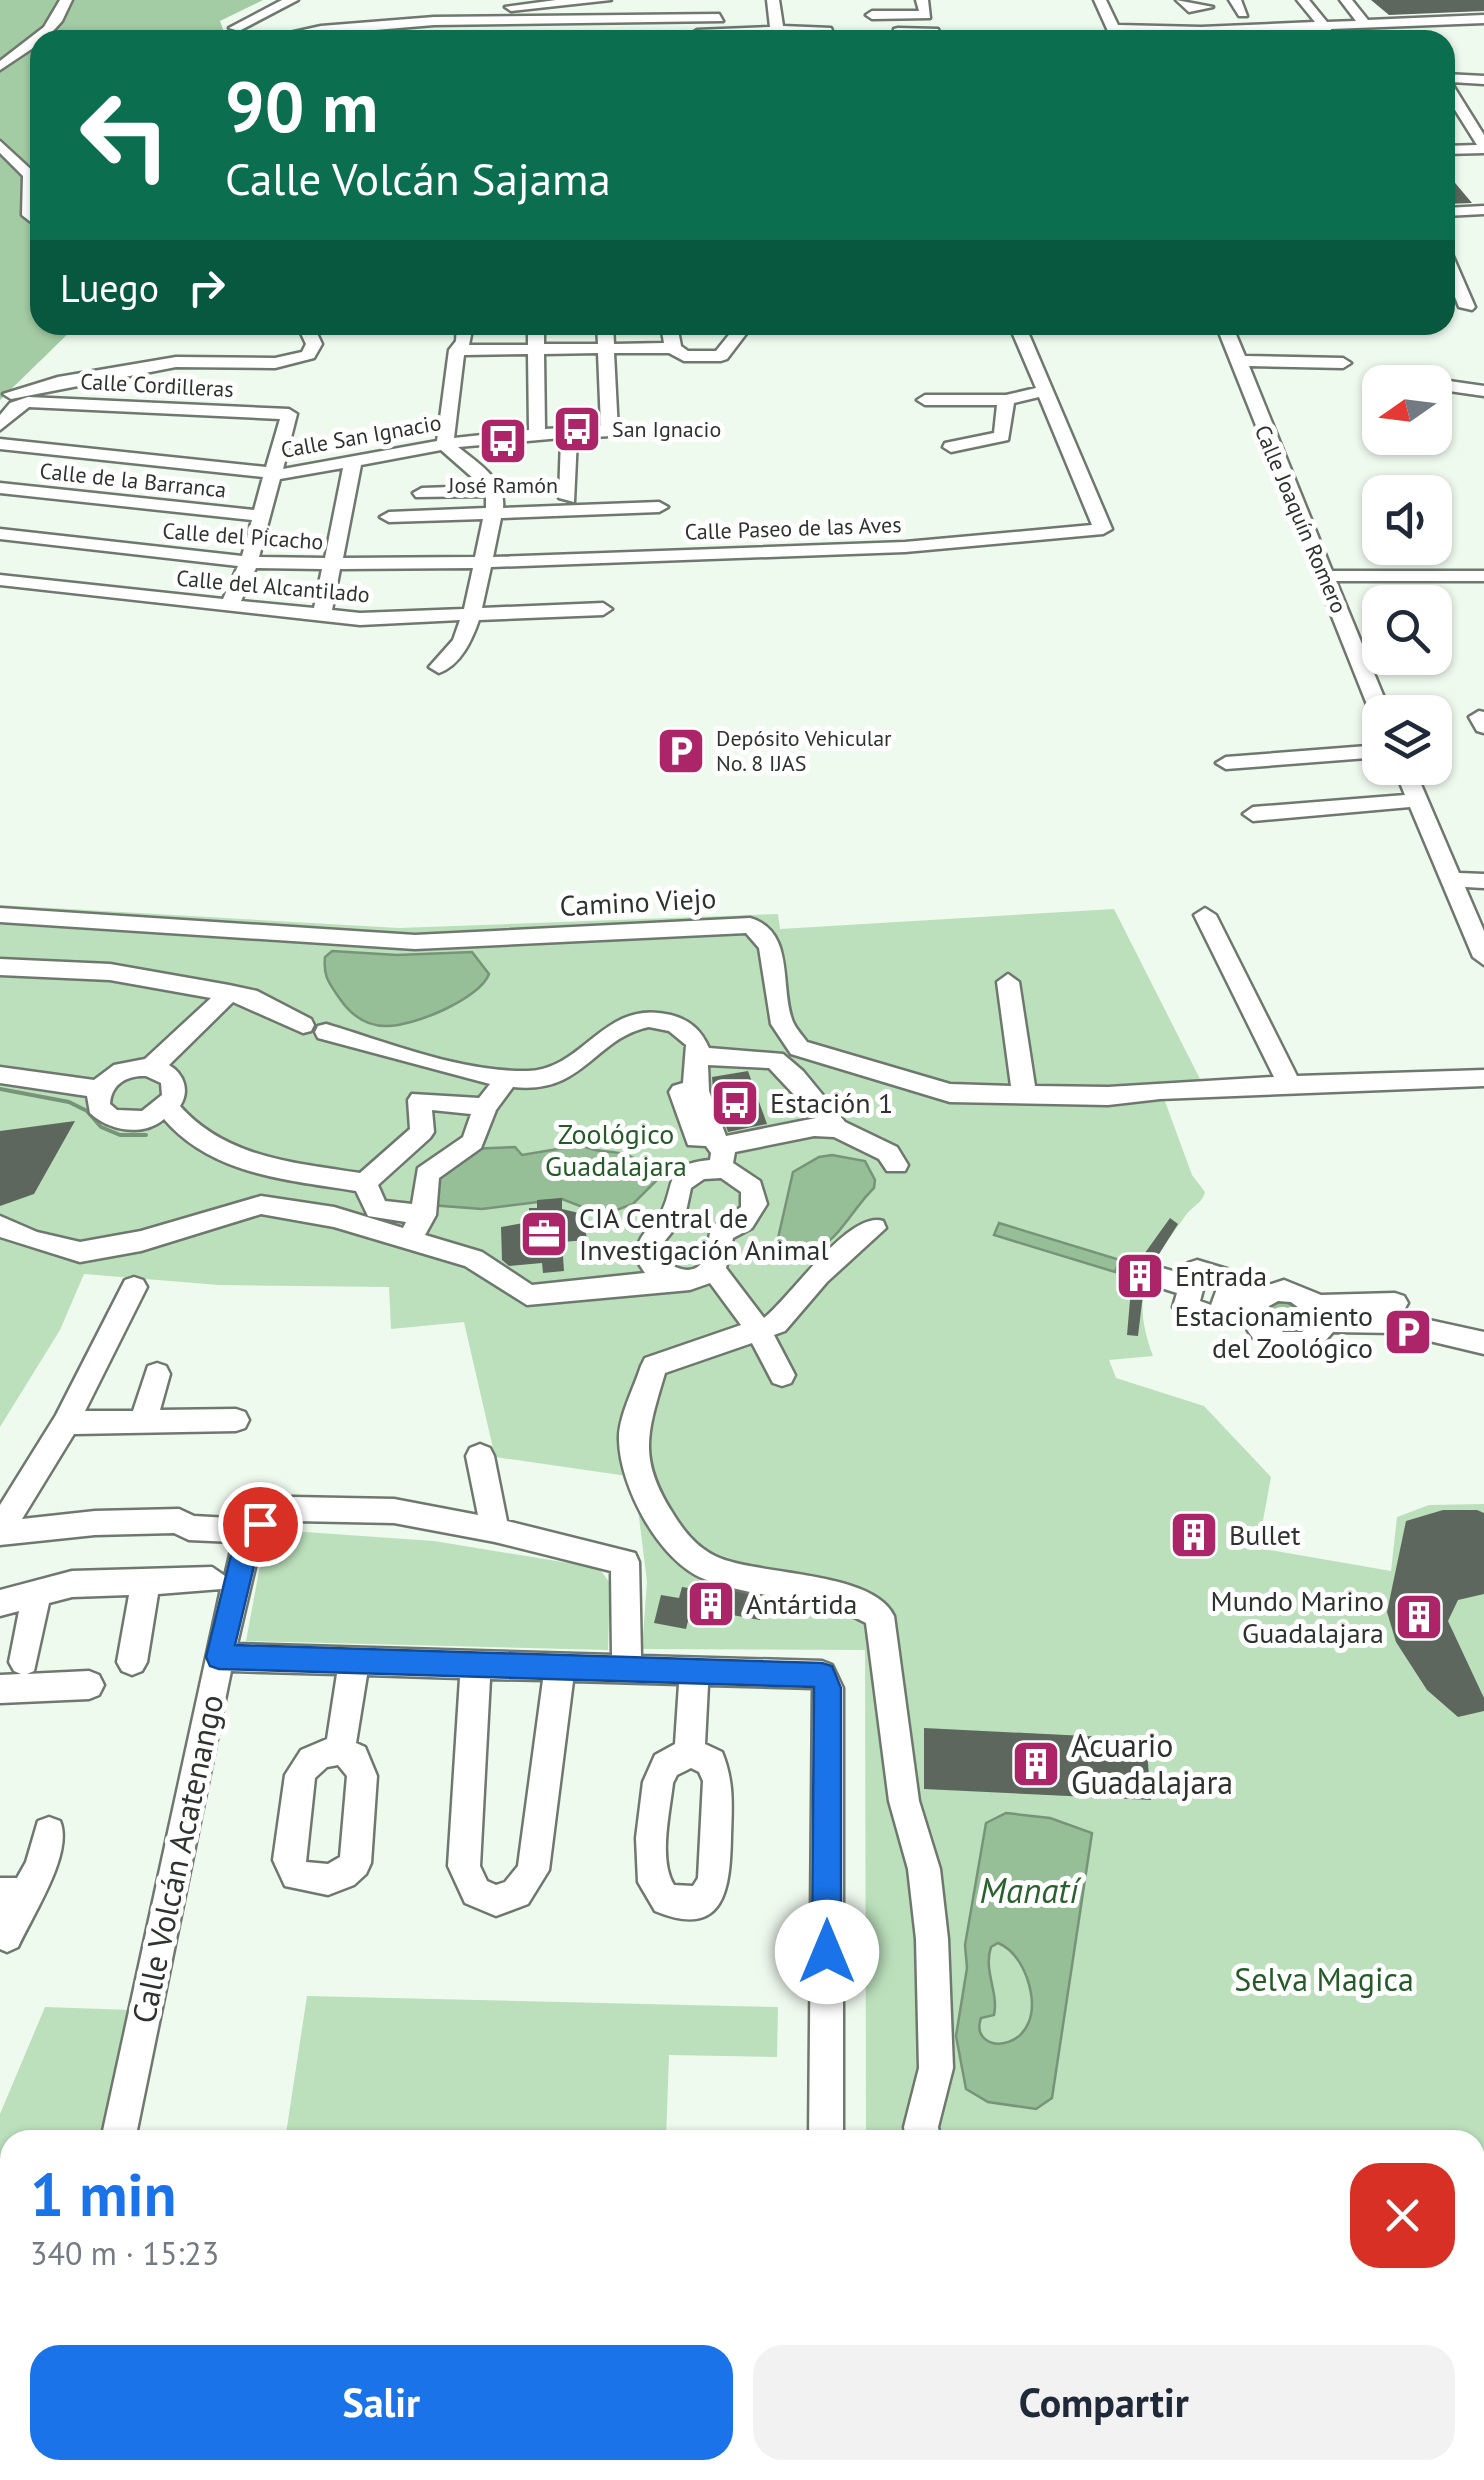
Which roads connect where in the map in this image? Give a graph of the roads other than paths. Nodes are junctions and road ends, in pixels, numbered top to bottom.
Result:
1 (292, 0) edge
2 (555, 0) edge
3 (605, 0) edge
4 (773, 0) edge
5 (870, 0) edge
6 (922, 0) edge
7 (1100, 0) edge
8 (1182, 0) edge
9 (1234, 0) edge
10 (1302, 0) edge
11 (1346, 0) edge
12 (64, 5) edge
13 (81, 5) edge
14 (1207, 7) dead end
15 (1243, 13) dead end
16 (872, 16) junction
17 (343, 18) junction
18 (719, 18) dead end
19 (1484, 18) edge
20 (558, 20) junction
21 (455, 25) edge
22 (1366, 26) junction
23 (1386, 26) junction
24 (236, 28) dead end
25 (46, 30) edge
26 (65, 30) edge
27 (320, 30) edge
28 (349, 30) edge
29 (560, 30) edge
30 (777, 30) edge
31 (876, 30) edge
32 (1113, 30) edge
33 (1324, 30) edge
34 (1343, 30) edge
35 (1390, 30) edge
36 (30, 45) edge
37 (30, 61) edge
38 (0, 66) edge
39 (0, 79) edge
40 (1484, 80) edge
41 (1455, 81) edge
42 (1455, 93) edge
43 (1477, 120) edge
44 (0, 145) edge
45 (1484, 148) edge
46 (1455, 149) edge
47 (30, 175) edge
48 (30, 175) edge
49 (1484, 210) edge
50 (1455, 211) edge
51 (30, 216) edge
52 (1455, 279) edge
53 (1466, 306) dead end
54 (310, 335) edge
55 (464, 335) edge
56 (537, 335) edge
57 (607, 335) edge
58 (671, 335) edge
59 (737, 335) edge
60 (1021, 335) edge
61 (1227, 335) edge
62 (673, 348) junction
63 (538, 349) junction
64 (608, 349) junction
65 (457, 350) junction
66 (1236, 360) junction
67 (1342, 363) dead end
68 (1452, 386) edge
69 (1046, 391) junction
70 (1484, 391) edge
71 (0, 400) edge
72 (925, 400) dead end
73 (1006, 400) junction
74 (0, 425) edge
75 (568, 433) junction
76 (536, 434) junction
77 (0, 444) edge
78 (445, 446) junction
79 (951, 447) dead end
80 (353, 462) junction
81 (276, 473) junction
82 (0, 488) edge
83 (422, 491) dead end
84 (494, 491) junction
85 (568, 498) dead end
86 (659, 507) dead end
87 (495, 512) junction
88 (262, 516) junction
89 (389, 517) dead end
90 (0, 534) edge
91 (249, 562) junction
92 (484, 562) junction
93 (332, 565) junction
94 (1325, 576) junction
95 (1484, 576) edge
96 (0, 580) edge
97 (229, 606) junction
98 (604, 609) dead end
99 (472, 614) junction
100 (322, 616) junction
101 (439, 667) dead end
102 (1373, 695) edge
103 (1362, 752) edge
104 (1226, 763) dead end
105 (1411, 785) edge
106 (1418, 800) junction
107 (1253, 814) dead end
108 (1452, 880) junction
109 (1484, 881) edge
110 (0, 915) edge
111 (1205, 915) dead end
112 (1484, 957) edge
113 (0, 967) edge
114 (1008, 982) dead end
115 (229, 993) junction
116 (172, 1051) junction
117 (700, 1056) junction
118 (150, 1067) junction
119 (0, 1075) edge
120 (508, 1077) junction
121 (1484, 1078) edge
122 (173, 1082) junction
123 (1290, 1085) junction
124 (100, 1089) junction
125 (1024, 1094) junction
126 (167, 1107) junction
127 (485, 1107) junction
128 (837, 1128) junction
129 (720, 1149) junction
130 (896, 1165) dead end
131 (365, 1183) junction
132 (424, 1215) junction
133 (0, 1226) edge
134 (874, 1228) dead end
135 (407, 1242) junction
136 (712, 1269) junction
137 (1148, 1274) dead end
138 (673, 1279) junction
139 (1231, 1280) junction
140 (134, 1287) dead end
141 (1191, 1287) junction
142 (1256, 1301) junction
143 (1319, 1313) junction
144 (759, 1332) junction
145 (1484, 1343) edge
146 (157, 1374) dead end
147 (782, 1375) dead end
148 (236, 1420) dead end
149 (143, 1421) junction
150 (66, 1422) junction
151 (480, 1456) dead end
152 (252, 1524) junction
153 (495, 1530) junction
154 (0, 1531) edge
155 (212, 1580) dead end
156 (146, 1582) junction
157 (36, 1595) junction
158 (0, 1603) edge
159 (219, 1657) junction
160 (354, 1661) junction
161 (24, 1662) dead end
162 (132, 1662) dead end
163 (476, 1665) junction
164 (560, 1667) junction
165 (627, 1669) junction
166 (694, 1671) junction
167 (89, 1684) dead end
168 (0, 1689) edge
169 (340, 1750) dead end
170 (690, 1752) dead end
171 (49, 1832) dead end
172 (13, 1893) edge
173 (7, 1936) dead end
174 (120, 2130) edge
175 (826, 2130) edge
176 (921, 2130) edge

1 - 24 street
2 - 3 street
2 - 20 street
2 - 21 street
4 - 30 street
5 - 16 street
6 - 16 street
7 - 32 street
8 - 14 street
9 - 15 street
10 - 33 street
11 - 22 street
12 - 13 street
12 - 25 street
13 - 26 street
16 - 31 street
17 - 21 street
17 - 27 street
17 - 28 street
18 - 20 street
19 - 23 street
20 - 21 street
20 - 29 street
22 - 23 street
22 - 34 street
23 - 35 street
36 - 38 street
37 - 39 street
40 - 41 street
42 - 43 street
43 - 45 street
44 - 47 street
45 - 46 street
48 - 51 street
49 - 50 street
52 - 53 street
54 - 71 street
55 - 65 street
56 - 63 street
57 - 64 street
58 - 62 street
59 - 62 street
60 - 69 street
61 - 66 street, Calle Joaquín Romero
62 - 64 street
63 - 64 street
63 - 65 street
63 - 76 street
64 - 75 street, Calle San Ignacio
65 - 78 street
66 - 67 street
66 - 94 street, Calle Joaquín Romero
68 - 70 street
69 - 73 street
69 - 92 street, Calle Paseo de las Aves
72 - 73 street
73 - 79 street
74 - 81 street, Calle Cordilleras
75 - 76 street, Calle San Ignacio
75 - 85 street
76 - 78 street, Calle San Ignacio
77 - 81 street, Calle San Ignacio
78 - 80 street, Calle San Ignacio
78 - 84 street
80 - 81 street, Calle San Ignacio
80 - 93 street
81 - 88 street
82 - 88 street, Calle de la Barranca
83 - 84 street
84 - 87 street
86 - 87 street
87 - 89 street
87 - 92 street
88 - 91 street
90 - 91 street, Calle del Picacho
91 - 93 street, Calle del Picacho
91 - 97 street
92 - 93 street, Calle del Picacho
92 - 99 street
93 - 100 street
94 - 95 street
94 - 102 street, Calle Joaquín Romero
96 - 97 street, Calle del Alcantilado
97 - 100 street, Calle del Alcantilado
98 - 99 street, Calle del Alcantilado
99 - 100 street, Calle del Alcantilado
99 - 101 street
103 - 104 street
105 - 106 street
106 - 107 street
106 - 108 street
108 - 109 street
108 - 112 street
110 - 125 street, Camino Viejo
111 - 123 street
113 - 115 street
114 - 125 street
115 - 116 street
115 - 120 street
116 - 118 street
116 - 122 street
117 - 120 street
117 - 128 street
117 - 129 street
118 - 122 street
118 - 124 street
119 - 124 street
120 - 127 street
121 - 123 street, Camino Viejo
122 - 126 street
123 - 125 street, Camino Viejo
124 - 126 street
126 - 131 street
127 - 131 street
127 - 132 street
128 - 129 street
128 - 130 street
129 - 136 street
129 - 138 street
131 - 132 street
132 - 135 street
133 - 135 street
134 - 144 street
135 - 138 street
136 - 138 street
136 - 144 street
137 - 141 street
139 - 141 street
139 - 141 street
139 - 142 street
140 - 150 street
142 - 143 street
142 - 143 street
143 - 145 street
144 - 147 street
144 - 176 street
146 - 149 street
148 - 149 street
149 - 150 street
150 - 154 street
151 - 153 street
152 - 153 street
152 - 154 street
152 - 159 street, Calle Volcán Acatenango
153 - 165 street
155 - 156 street
156 - 157 street
156 - 162 street
157 - 158 street
157 - 161 street
159 - 160 street
159 - 174 street, Calle Volcán Acatenango
160 - 163 street
160 - 169 street
163 - 164 street
163 - 164 street
164 - 165 street
165 - 166 street
166 - 170 street
166 - 175 street
167 - 168 street
171 - 172 street
172 - 173 street

